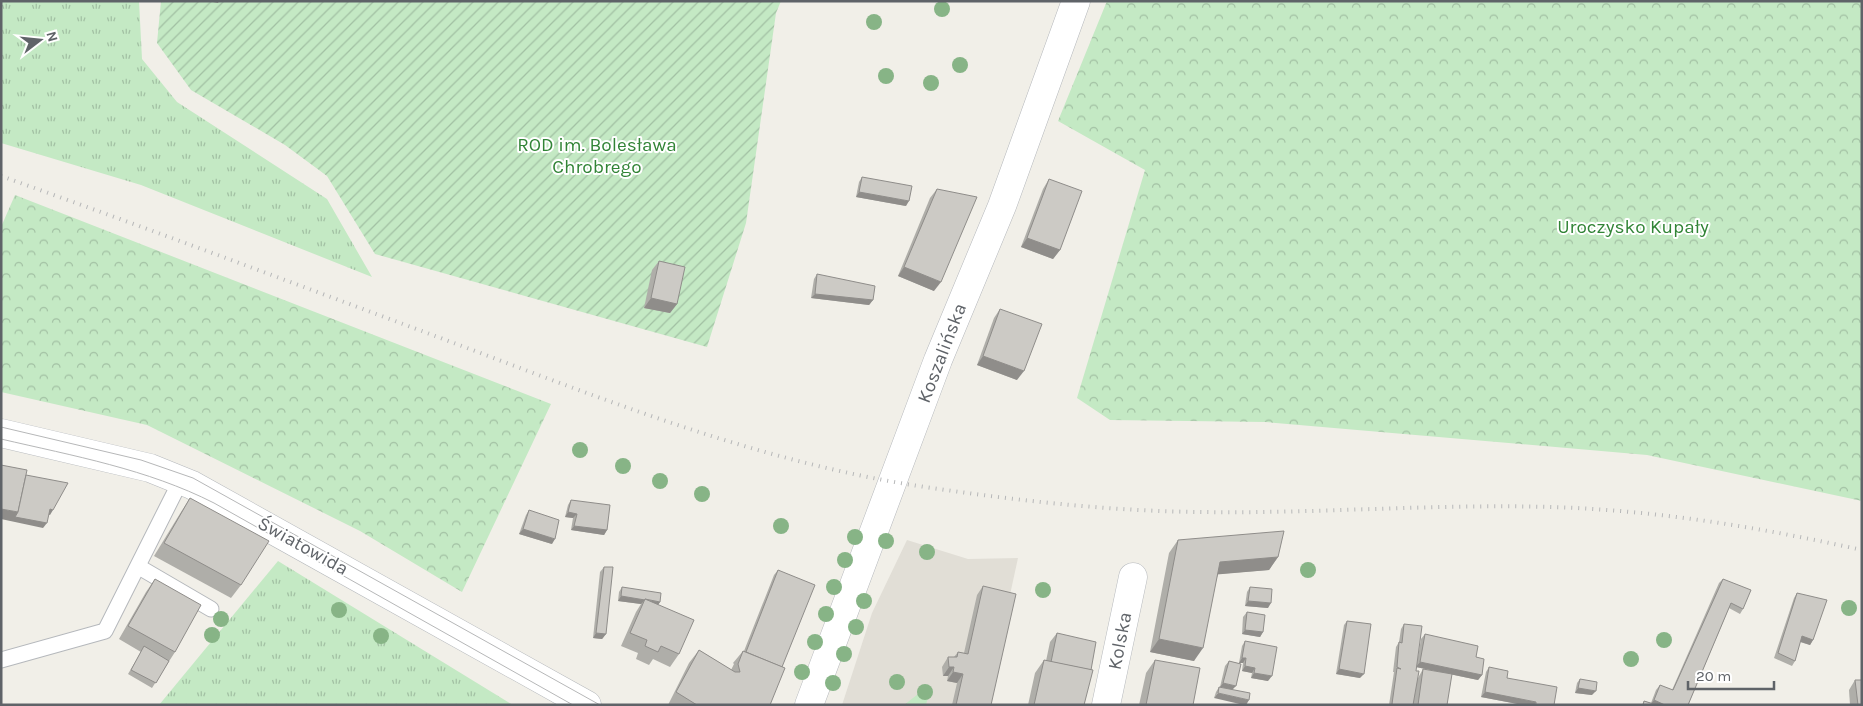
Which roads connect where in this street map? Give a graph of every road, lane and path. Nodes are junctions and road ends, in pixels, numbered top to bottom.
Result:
1 (1076, 1) edge
2 (1, 433) edge
3 (180, 480) junction
4 (139, 567) junction
5 (1133, 577) dead end
6 (211, 609) dead end
7 (1, 660) edge
8 (587, 705) edge
9 (809, 705) edge
10 (1106, 705) edge

1 - 9 street, Koszalińska
2 - 3 street, Światowida
3 - 4 lane
3 - 8 street, Światowida
4 - 6 lane
4 - 7 lane
5 - 10 street, Kolska

